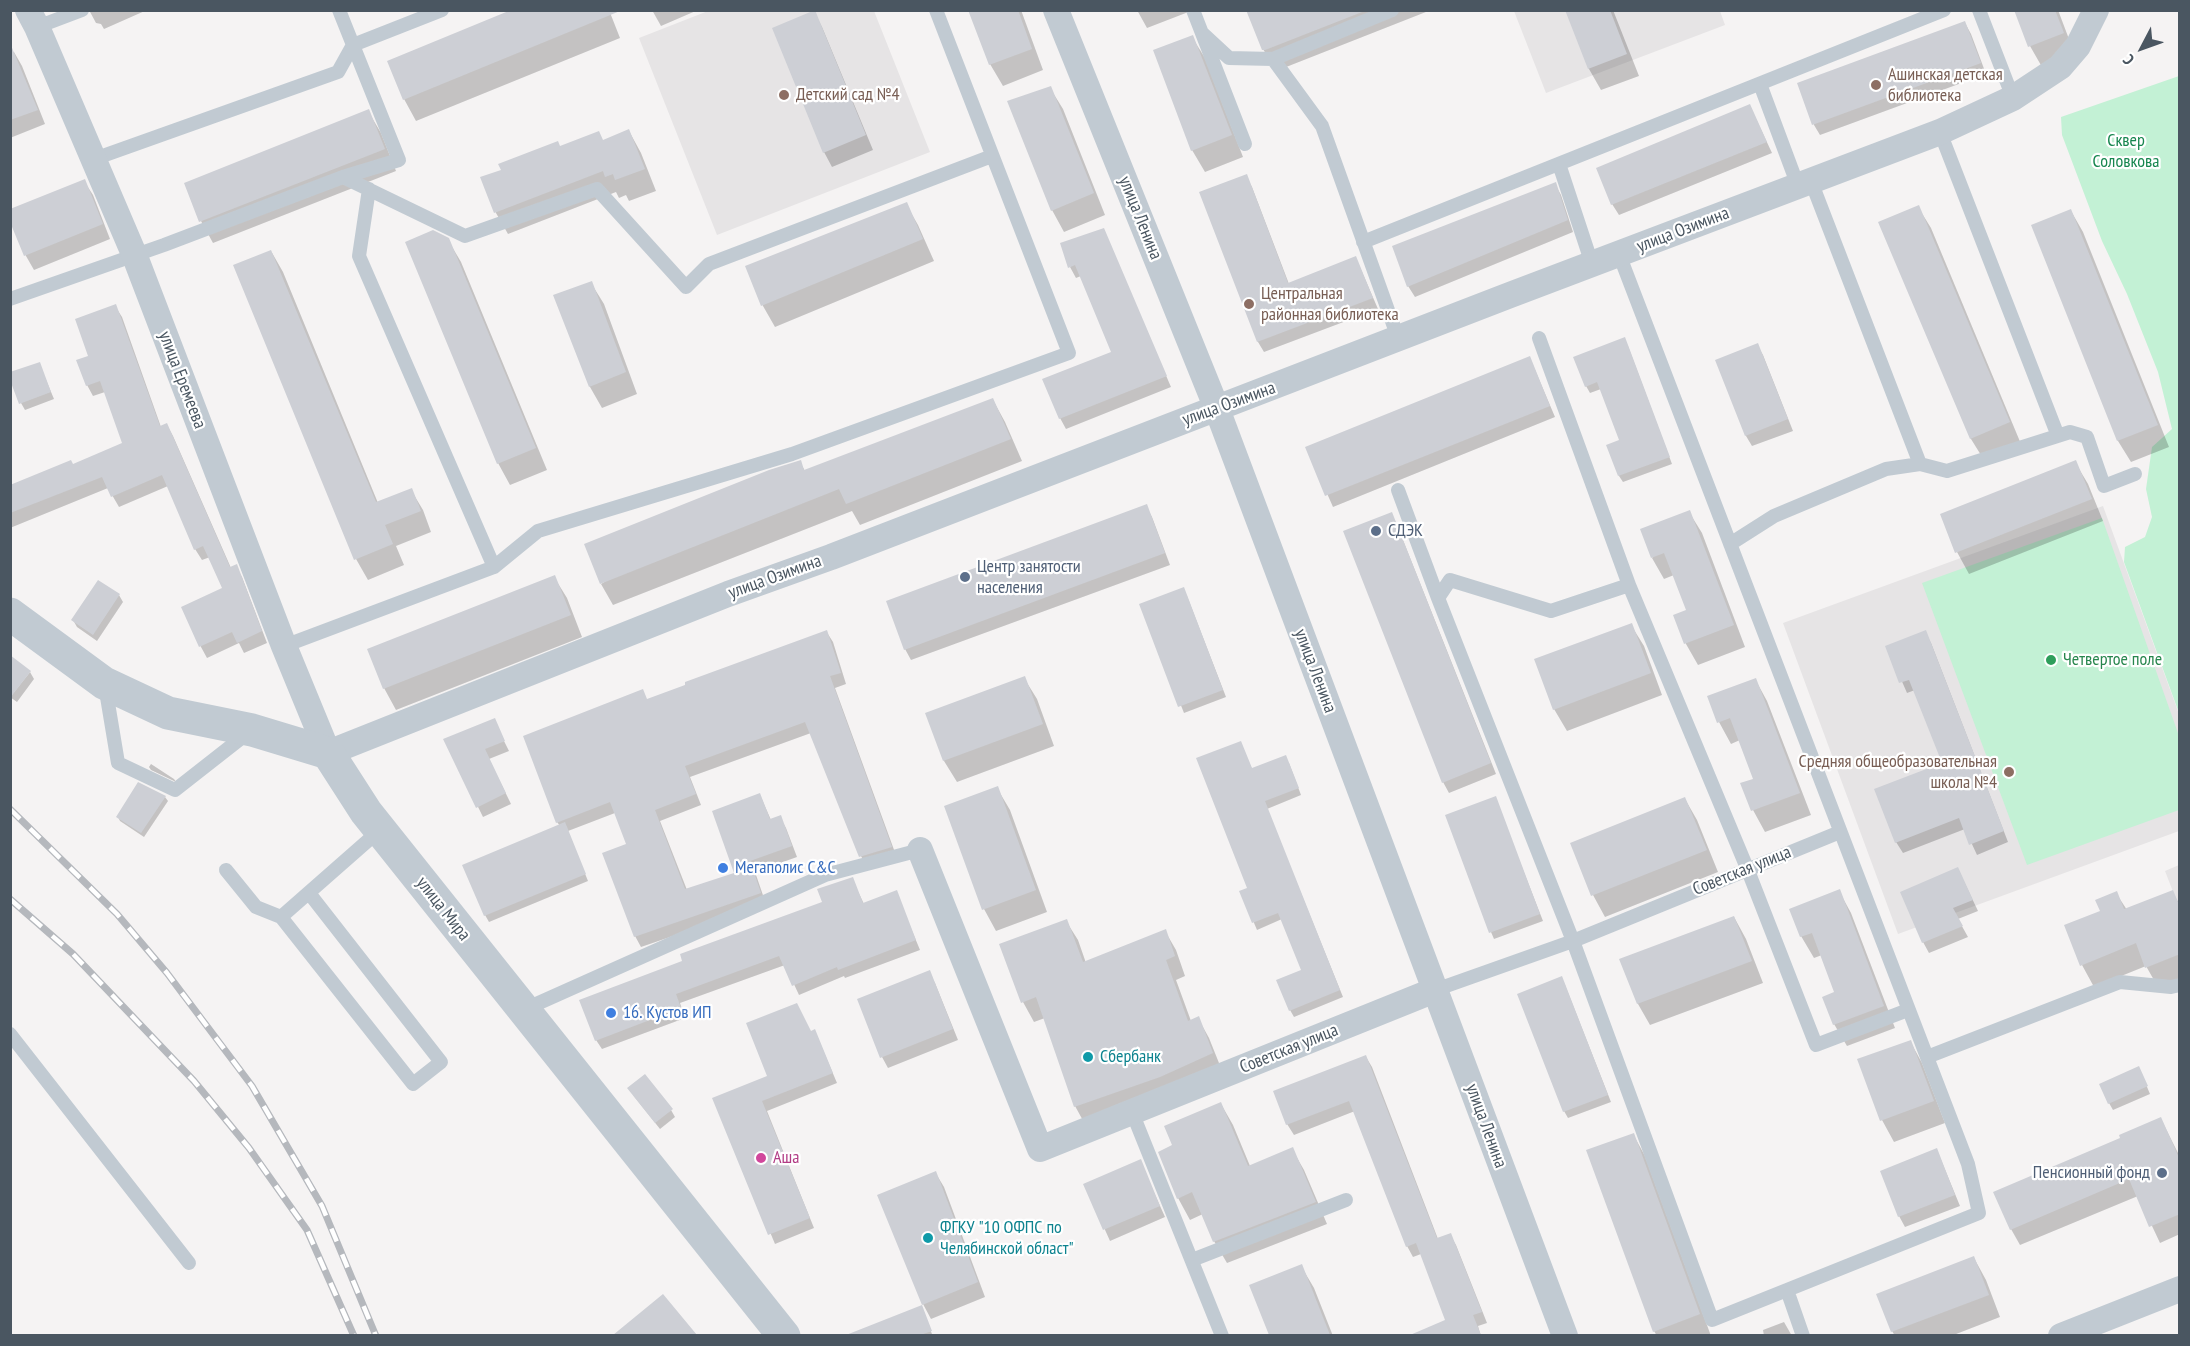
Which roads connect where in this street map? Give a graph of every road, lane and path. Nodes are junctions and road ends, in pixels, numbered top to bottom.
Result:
1 (82, 10) edge
2 (339, 10) edge
3 (442, 10) edge
4 (936, 10) edge
5 (1056, 10) edge
6 (1192, 10) edge
7 (1392, 10) edge
8 (1944, 10) edge
9 (1979, 10) edge
10 (2092, 13) edge
11 (33, 19) edge
12 (1202, 33) junction
13 (353, 45) junction
14 (1273, 59) junction
15 (1760, 84) junction
16 (2013, 98) junction
17 (1940, 132) junction
18 (1245, 144) dead end
19 (992, 156) junction
20 (94, 159) junction
21 (1560, 164) junction
22 (344, 177) junction
23 (1804, 183) junction
24 (369, 189) junction
25 (1364, 242) junction
26 (134, 254) junction
27 (1618, 254) junction
28 (1592, 264) junction
29 (10, 299) edge
30 (1398, 338) junction
31 (1539, 338) dead end
32 (1217, 409) junction
33 (2058, 436) junction
34 (1920, 464) junction
35 (2135, 474) dead end
36 (1398, 490) dead end
37 (1730, 544) junction
38 (494, 567) junction
39 (1629, 585) junction
40 (1438, 598) junction
41 (10, 614) edge
42 (284, 646) junction
43 (104, 683) junction
44 (252, 730) junction
45 (328, 753) junction
46 (380, 830) junction
47 (1840, 832) junction
48 (920, 850) joint
49 (1747, 868) junction
50 (226, 870) dead end
51 (309, 892) junction
52 (281, 917) junction
53 (1573, 941) junction
54 (2180, 985) edge
55 (1436, 990) junction
56 (523, 1010) junction
57 (1908, 1010) junction
58 (10, 1034) edge
59 (1926, 1057) junction
60 (1132, 1112) junction
61 (1346, 1200) dead end
62 (1192, 1260) junction
63 (189, 1263) dead end
64 (2180, 1289) edge
65 (1787, 1290) junction
66 (784, 1335) edge
67 (1222, 1335) edge
68 (1564, 1335) edge
69 (1803, 1335) edge
70 (2061, 1335) edge

1 - 11 lane
2 - 13 lane
3 - 13 lane
4 - 19 lane
5 - 32 street, улица Ленина
6 - 12 lane
7 - 14 lane
8 - 15 lane
9 - 16 lane
10 - 16 street, улица Озимина
11 - 20 street, улица Еремеева
12 - 14 lane
12 - 18 lane
13 - 20 lane
13 - 22 lane
14 - 25 lane
15 - 21 lane
15 - 23 lane
16 - 17 street, улица Озимина
17 - 23 street, улица Озимина
17 - 33 lane
19 - 24 lane
19 - 38 lane
20 - 26 street, улица Еремеева
21 - 25 lane
21 - 28 lane
22 - 24 lane
22 - 26 lane
23 - 27 street, улица Озимина
23 - 34 lane
24 - 38 lane
25 - 30 lane
26 - 29 lane
26 - 42 street, улица Еремеева
27 - 28 street, улица Озимина
27 - 37 lane
28 - 30 street, улица Озимина
30 - 32 street, улица Озимина
31 - 39 lane
32 - 45 street, улица Озимина
32 - 55 street, улица Ленина
33 - 34 lane
33 - 35 lane
34 - 37 lane
36 - 40 lane
37 - 47 lane
38 - 42 lane
39 - 40 lane
39 - 49 lane
40 - 53 lane
41 - 43 street
42 - 45 street, улица Еремеева
43 - 44 street
43 - 44 lane
44 - 45 street
45 - 46 street, улица Мира
46 - 51 lane
46 - 56 street, улица Мира
47 - 49 lane, Советская улица
47 - 57 lane
48 - 56 lane
48 - 60 street, Советская улица
49 - 53 lane, Советская улица
49 - 57 lane
50 - 52 lane
51 - 52 lane
51 - 52 lane
53 - 55 lane, Советская улица
53 - 65 lane
54 - 59 lane
55 - 60 street, Советская улица
55 - 68 street, улица Ленина
56 - 66 street, улица Мира
57 - 59 lane
58 - 63 lane
59 - 65 lane
60 - 62 lane
61 - 62 lane
62 - 67 lane
64 - 70 street
65 - 69 lane

